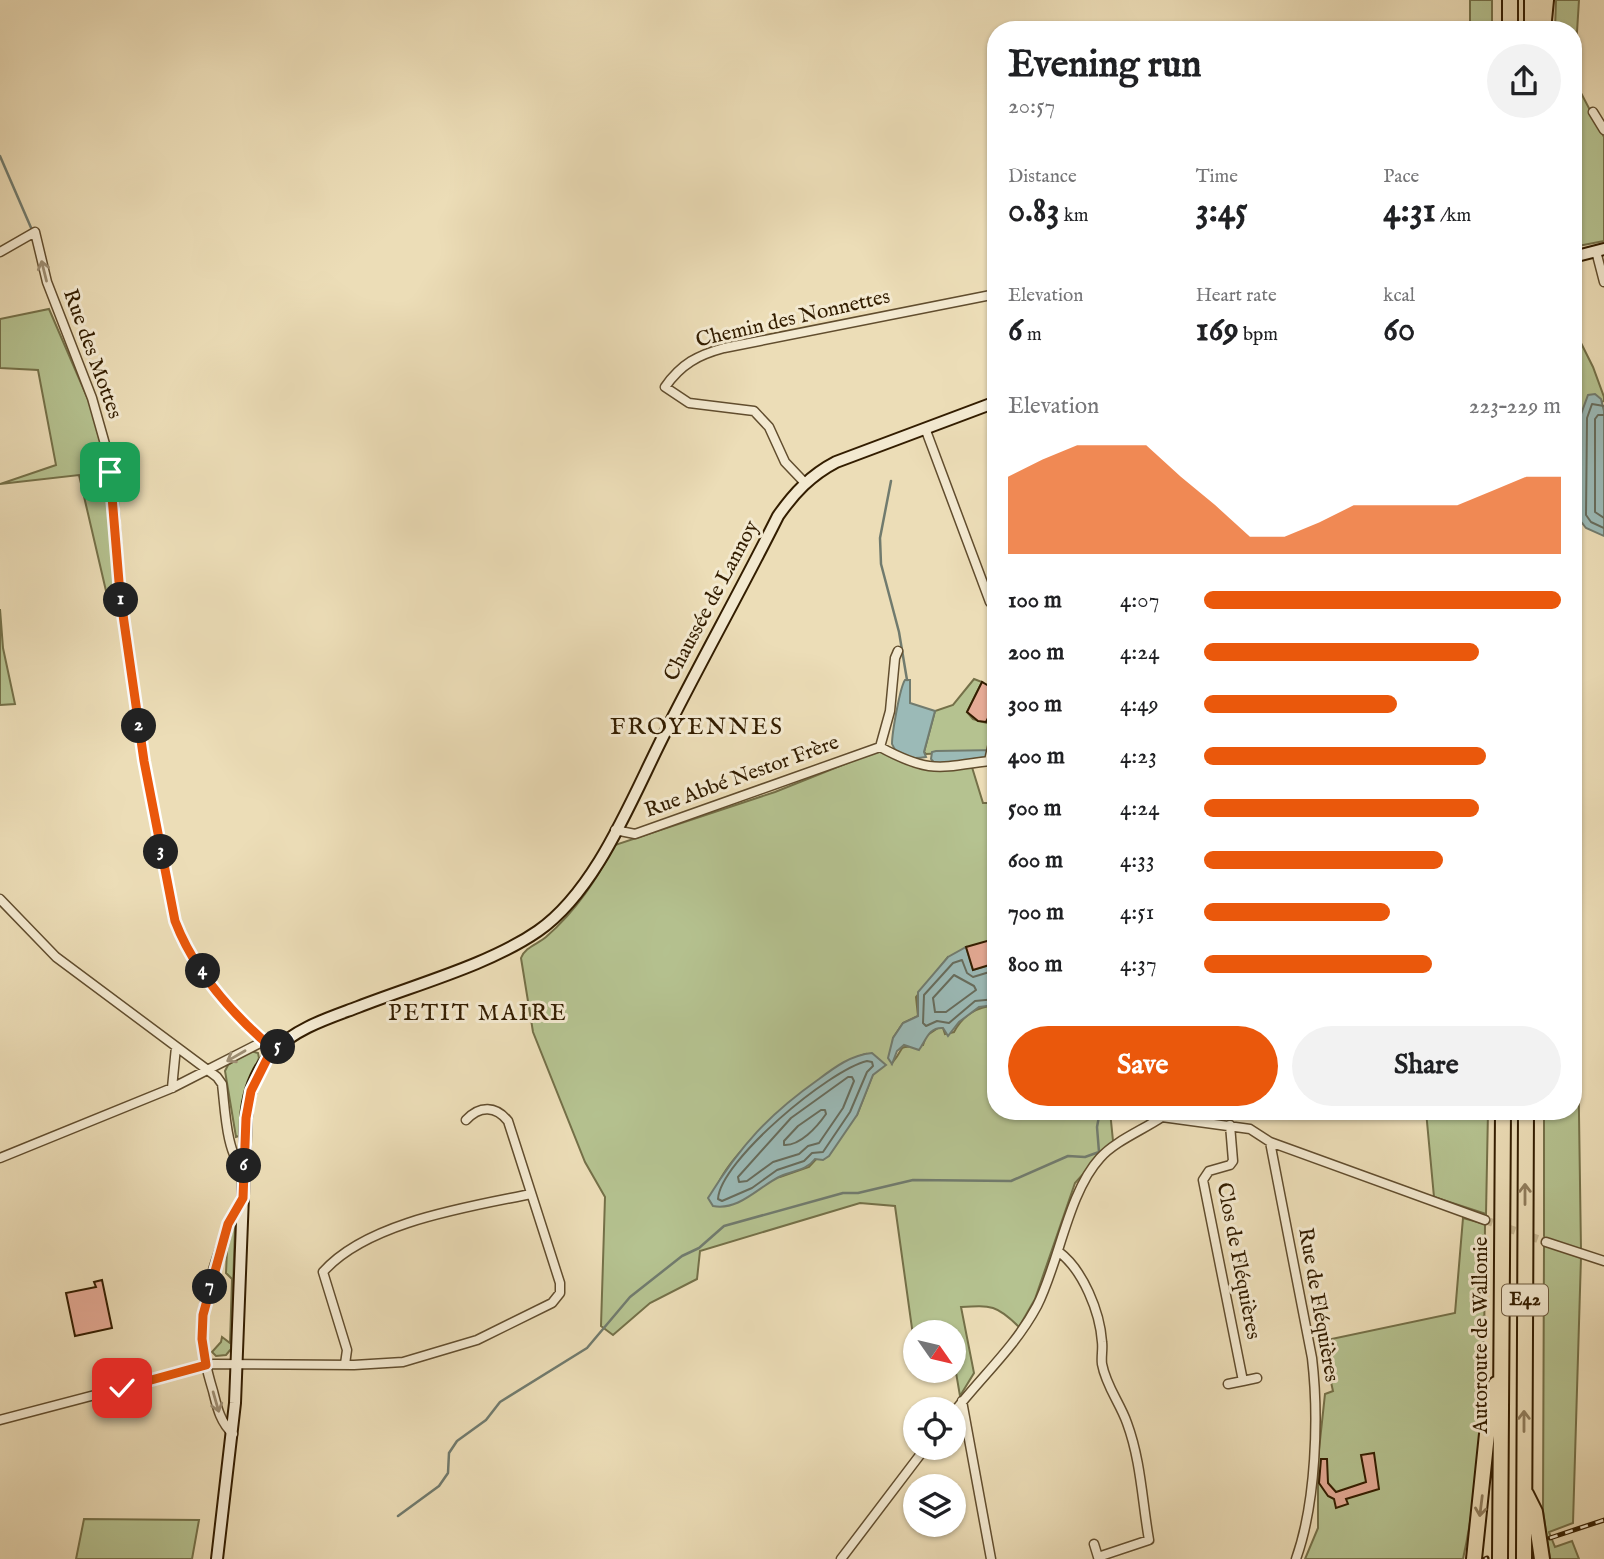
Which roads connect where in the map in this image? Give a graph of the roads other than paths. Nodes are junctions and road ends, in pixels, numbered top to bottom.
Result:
1 (1510, 0) edge
2 (1532, 0) edge
3 (1546, 0) edge
4 (1510, 21) edge
5 (1532, 21) edge
6 (1544, 21) edge
7 (1593, 112) dead end
8 (1604, 130) edge
9 (1600, 250) edge
10 (0, 252) edge
11 (1582, 255) edge
12 (1604, 282) edge
13 (987, 296) edge
14 (987, 405) edge
15 (925, 428) junction
16 (805, 483) junction
17 (987, 594) edge
18 (898, 651) dead end
19 (880, 747) junction
20 (987, 760) edge
21 (615, 830) junction
22 (0, 900) edge
23 (287, 1040) junction
24 (264, 1041) junction
25 (176, 1047) junction
26 (208, 1071) junction
27 (172, 1088) junction
28 (466, 1120) dead end
29 (1153, 1120) edge
30 (1199, 1120) edge
31 (1503, 1120) edge
32 (1526, 1120) edge
33 (1230, 1125) junction
34 (1270, 1142) junction
35 (0, 1157) edge
36 (244, 1169) junction
37 (531, 1194) junction
38 (243, 1198) junction
39 (1485, 1220) tunnel mouth
40 (1546, 1242) tunnel mouth
41 (1059, 1252) junction
42 (1604, 1261) edge
43 (237, 1364) junction
44 (345, 1364) junction
45 (206, 1365) junction
46 (1502, 1366) junction
47 (1257, 1378) dead end
48 (1243, 1381) junction
49 (1228, 1384) dead end
50 (966, 1397) edge
51 (0, 1420) edge
52 (966, 1423) edge
53 (233, 1434) junction
54 (916, 1460) edge
55 (1524, 1490) junction
56 (1094, 1544) dead end
57 (1098, 1558) edge
58 (217, 1559) edge
59 (841, 1559) edge
60 (991, 1559) edge
61 (1296, 1559) edge
62 (1474, 1559) edge
63 (1500, 1559) edge
64 (1524, 1559) edge
65 (1542, 1559) edge

1 - 4 highway
2 - 5 highway
3 - 6 highway
7 - 8 street
9 - 11 main road
9 - 12 street
24 -> 10 street, Rue des Mottes
13 - 16 street, Chemin des Nonnettes
14 - 15 main road, Chaussée de Lannoy
15 - 16 main road, Chaussée de Lannoy
15 - 17 street
16 - 21 main road, Chaussée de Lannoy
18 - 19 street
19 - 20 street
19 - 21 street, Rue Abbé Nestor Frère
21 - 23 main road, Chaussée de Lannoy
22 - 25 street
23 - 24 street
23 - 36 main road, Chaussée de Lannoy
24 -> 26 street
25 - 26 street
25 - 27 street
26 - 27 street
26 - 36 street
27 - 35 street
28 - 37 street
29 - 41 street
30 - 33 street
31 - 46 highway, Autoroute de Wallonie / E42
55 -> 32 highway, Autoroute de Wallonie / E42
33 - 34 street
33 - 48 street, Clos de Fléquières
34 - 39 street
34 - 61 street, Rue de Fléquières
36 - 38 main road, Chaussée de Lannoy
37 - 44 street
37 - 44 street
38 - 43 main road, Chaussée de Lannoy
38 - 45 street
40 - 42 street
41 - 50 street
41 - 57 street
43 - 44 street
43 - 45 street
43 - 53 main road, Chaussée de Lannoy
45 - 51 street
45 -> 53 street
46 -> 62 highway
46 - 63 highway, Autoroute de Wallonie / E42
47 - 48 street
48 - 49 street
52 - 60 street
53 - 58 main road, Chaussée de Lannoy
54 - 59 street
55 - 64 highway, Autoroute de Wallonie / E42
55 - 65 highway
56 - 57 street

